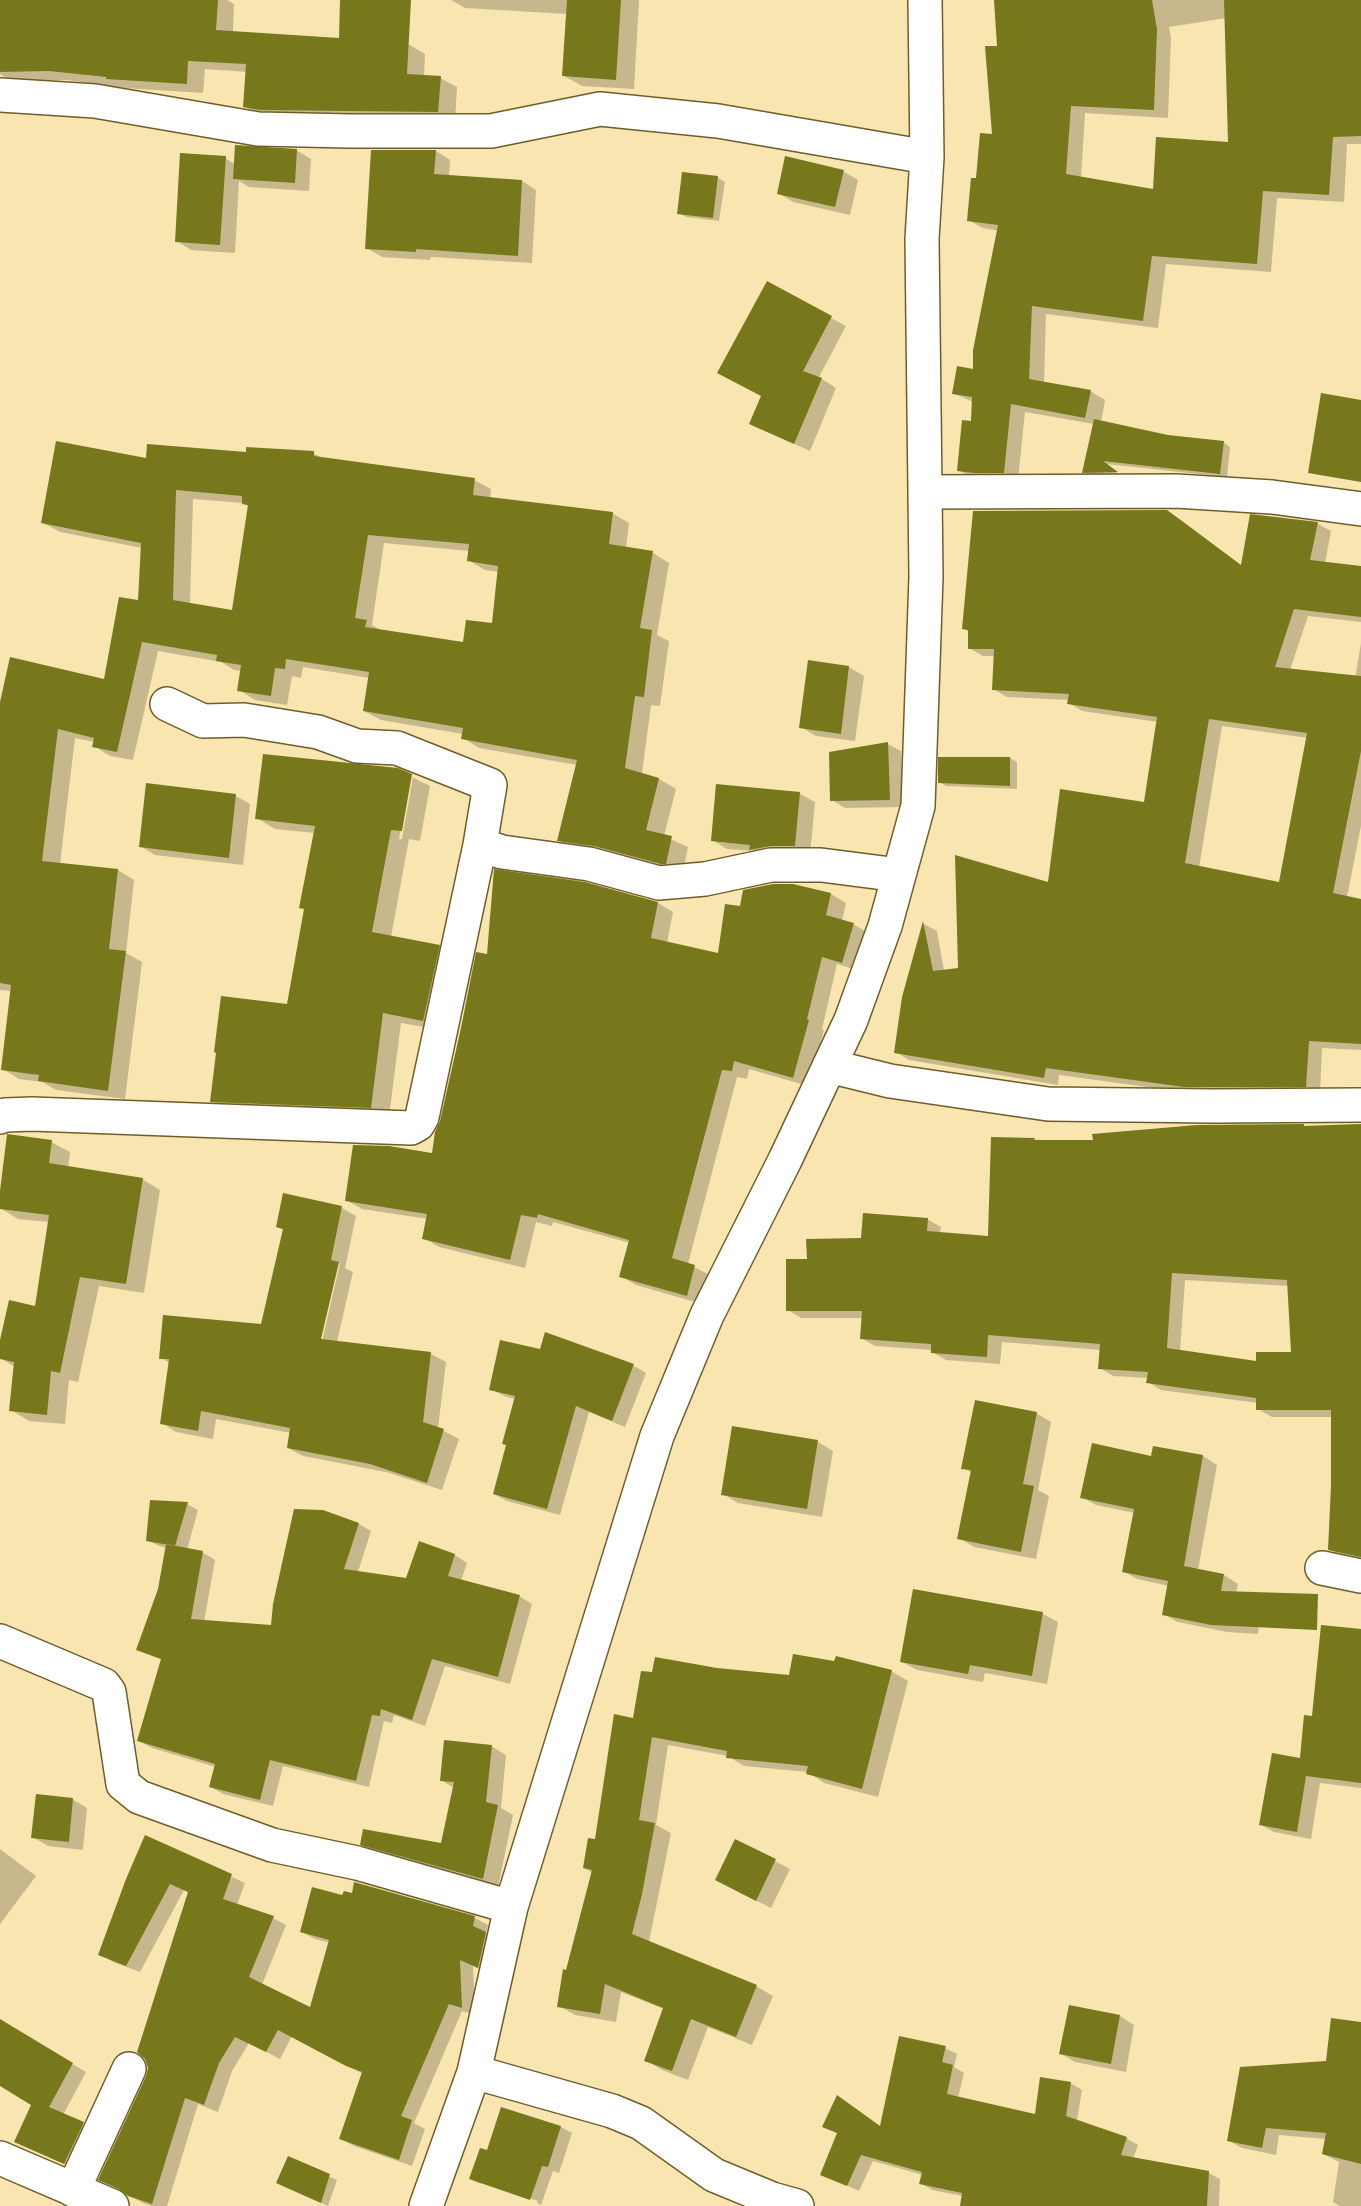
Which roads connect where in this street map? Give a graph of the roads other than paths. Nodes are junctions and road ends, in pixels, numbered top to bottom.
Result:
1 (925, 0) edge
2 (0, 95) edge
3 (927, 157) junction
4 (925, 492) junction
5 (1361, 509) edge
6 (167, 704) dead end
7 (480, 845) junction
8 (899, 875) junction
9 (829, 1066) junction
10 (1361, 1105) edge
11 (0, 1117) edge
12 (1323, 1568) dead end
13 (1361, 1576) edge
14 (0, 1641) edge
15 (511, 1907) junction
16 (129, 2069) dead end
17 (474, 2072) junction
18 (0, 2158) edge
19 (73, 2190) junction
20 (112, 2206) edge
21 (426, 2206) edge
22 (797, 2206) edge

1 - 3 street
2 - 3 street
3 - 4 street
4 - 5 street
4 - 8 street
6 - 7 street
7 - 8 street
7 - 11 street
8 - 9 street
9 - 10 street
9 - 15 street
12 - 13 street
14 - 15 street
15 - 17 street
16 - 19 street
17 - 21 street
17 - 22 street
18 - 19 street
19 - 20 street

